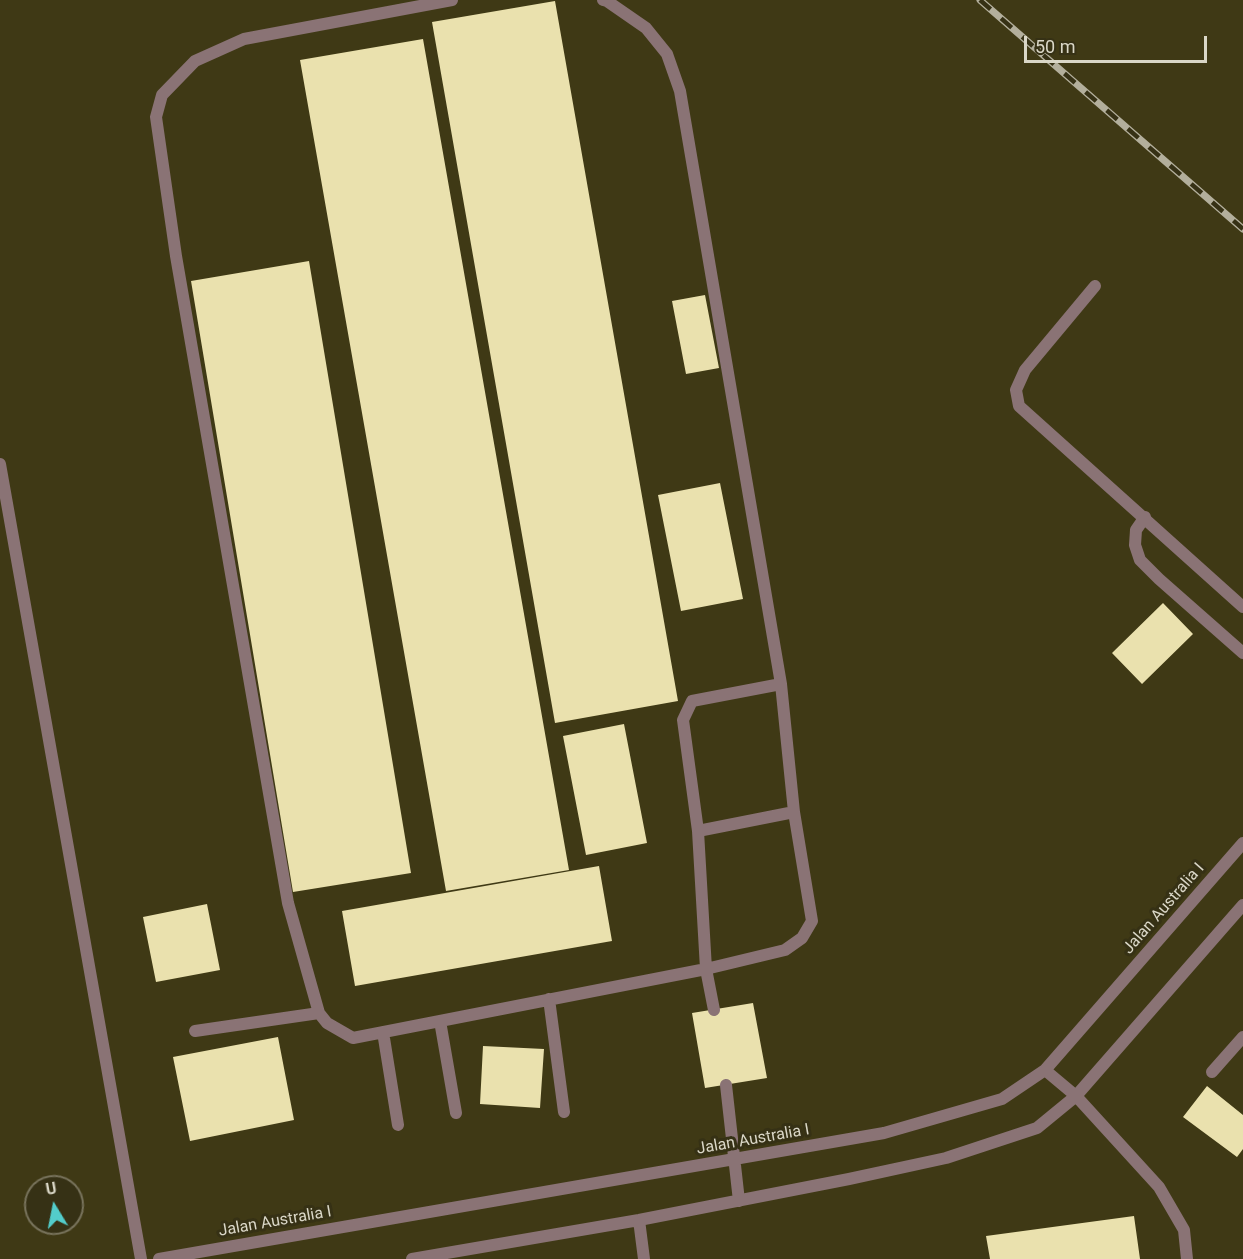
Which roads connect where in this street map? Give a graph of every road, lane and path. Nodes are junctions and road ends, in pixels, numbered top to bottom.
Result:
1 (452, 0) edge
2 (603, 0) edge
3 (1095, 286) dead end
4 (0, 464) edge
5 (1145, 517) junction
6 (1243, 607) edge
7 (1243, 653) edge
8 (781, 684) junction
9 (794, 812) junction
10 (698, 831) junction
11 (1243, 843) edge
12 (1243, 905) edge
13 (706, 969) junction
14 (549, 999) junction
15 (714, 1010) dead end
16 (319, 1013) junction
17 (440, 1021) junction
18 (195, 1031) dead end
19 (383, 1032) junction
20 (1243, 1037) edge
21 (1045, 1070) junction
22 (1212, 1072) dead end
23 (726, 1085) dead end
24 (1076, 1096) junction
25 (564, 1112) dead end
26 (456, 1113) dead end
27 (398, 1125) dead end
28 (735, 1160) junction
29 (739, 1201) junction
30 (639, 1220) junction
31 (141, 1259) edge
32 (159, 1259) edge
33 (412, 1259) edge
34 (644, 1259) edge
35 (1187, 1259) edge

1 - 16 lane
2 - 8 lane
3 - 5 lane
4 - 31 lane
5 - 6 lane
5 - 7 lane
8 - 9 lane
8 - 10 lane
9 - 10 lane
9 - 13 lane
10 - 13 lane
11 - 21 lane, Jalan Australia I
12 - 24 lane
13 - 14 lane
13 - 15 lane
14 - 17 lane
14 - 25 lane
16 - 18 lane
16 - 19 lane
17 - 19 lane
17 - 26 lane
19 - 27 lane
20 - 22 lane
21 - 24 lane
21 - 28 lane, Jalan Australia I
23 - 28 lane
24 - 29 lane
24 - 35 lane
28 - 29 lane
28 - 32 lane, Jalan Australia I
29 - 30 lane
30 - 33 lane
30 - 34 lane

